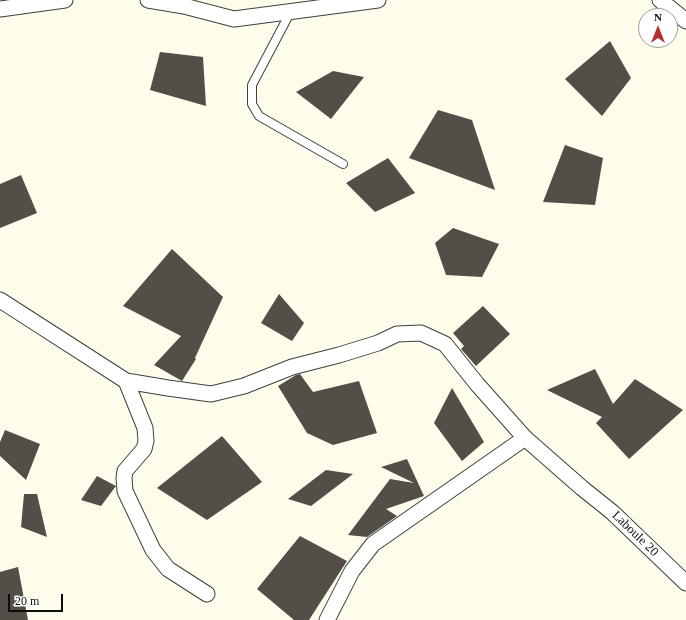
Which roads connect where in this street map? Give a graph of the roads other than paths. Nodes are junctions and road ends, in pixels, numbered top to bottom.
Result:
1 (65, 0) edge
2 (148, 0) edge
3 (378, 0) edge
4 (660, 0) edge
5 (0, 9) edge
6 (291, 11) junction
7 (686, 21) edge
8 (343, 164) dead end
9 (0, 300) edge
10 (126, 381) junction
11 (525, 438) junction
12 (686, 583) edge
13 (207, 594) dead end
14 (327, 620) edge

1 - 5 street
2 - 6 street
3 - 6 street
4 - 7 street
6 - 8 lane
9 - 10 street
10 - 11 street, Laboule 20
10 - 13 street
11 - 12 street, Laboule 20
11 - 14 street

